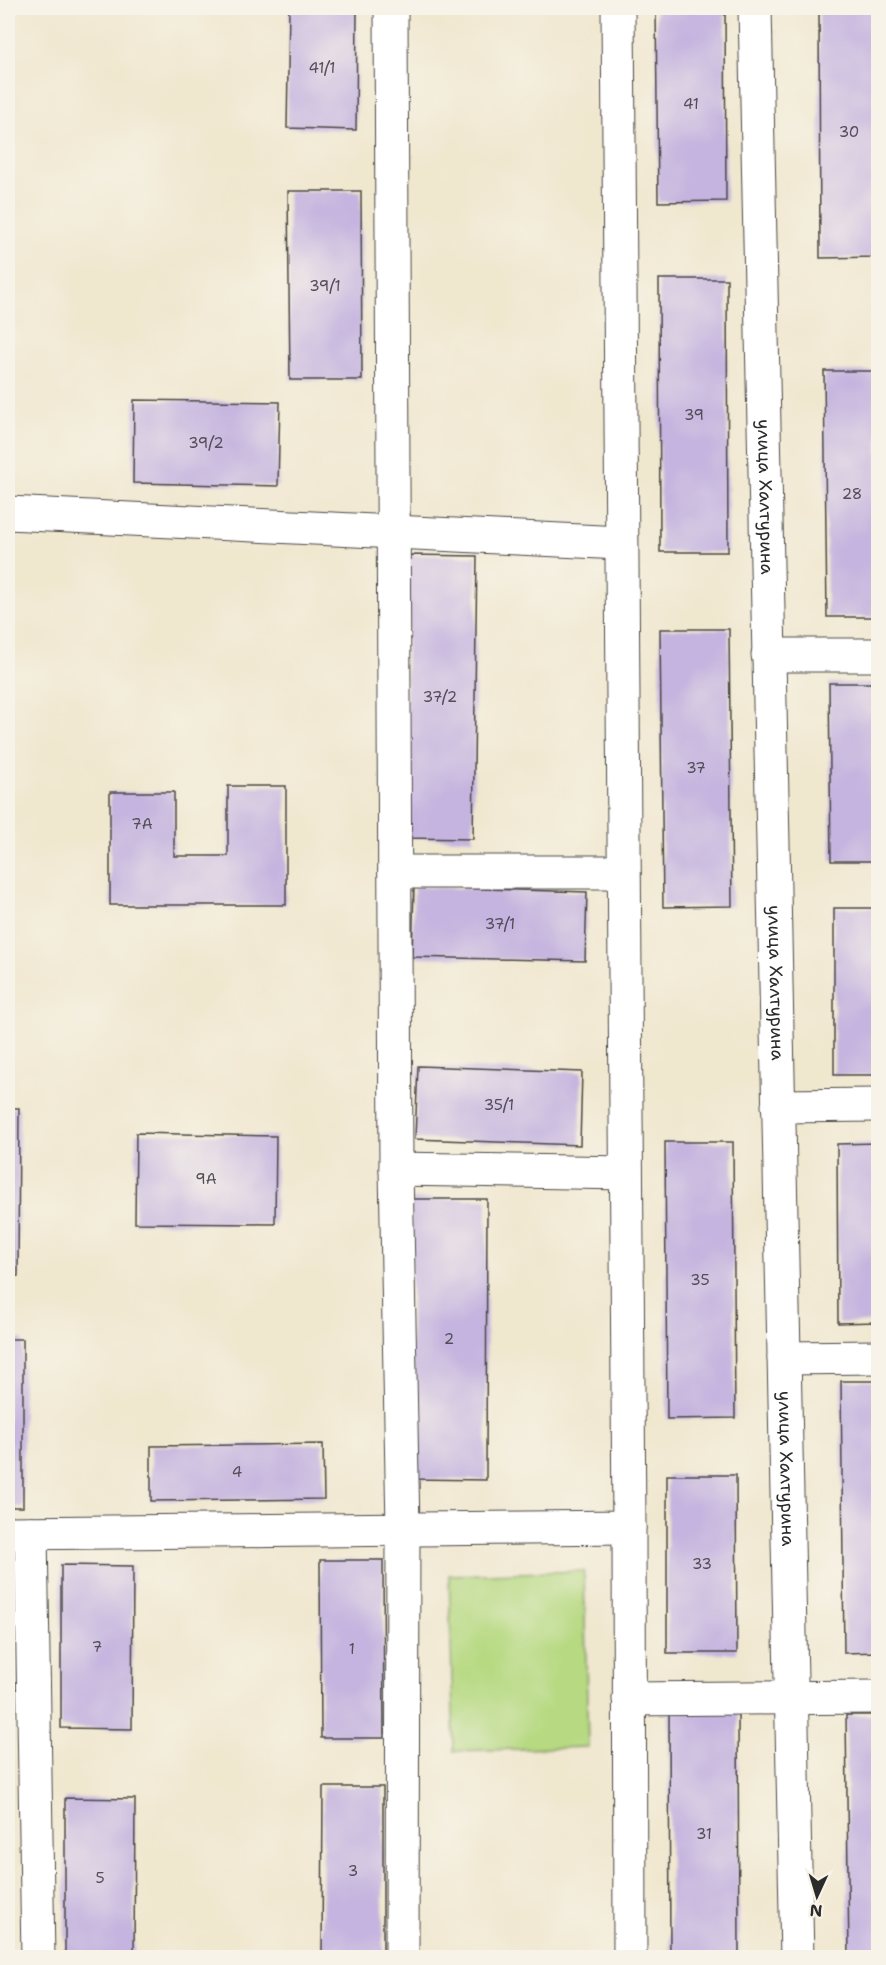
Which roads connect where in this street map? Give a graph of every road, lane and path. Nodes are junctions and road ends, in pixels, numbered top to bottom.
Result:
1 (391, 8) edge
2 (618, 8) edge
3 (754, 8) edge
4 (8, 513) edge
5 (395, 531) junction
6 (621, 543) junction
7 (768, 655) junction
8 (879, 655) edge
9 (395, 872) junction
10 (623, 872) junction
11 (879, 1105) edge
12 (778, 1106) junction
13 (396, 1169) junction
14 (625, 1173) junction
15 (879, 1357) edge
16 (784, 1358) junction
17 (629, 1527) junction
18 (403, 1528) junction
19 (20, 1533) edge
20 (791, 1697) junction
21 (879, 1697) edge
22 (629, 1699) junction
23 (38, 1958) edge
24 (402, 1958) edge
25 (630, 1958) edge
26 (797, 1958) edge

1 - 5 street
2 - 6 street
3 - 7 street, улица Халтурина
4 - 5 street
5 - 6 street
5 - 9 street
6 - 10 street
7 - 8 street
7 - 12 street, улица Халтурина
9 - 10 street
9 - 13 street
10 - 14 street
11 - 12 street
12 - 16 street, улица Халтурина
13 - 14 street
13 - 18 street
14 - 17 street
15 - 16 street
16 - 20 street, улица Халтурина
17 - 18 street
17 - 22 street
18 - 19 street
18 - 24 street
19 - 23 street
20 - 21 street
20 - 22 street
20 - 26 street, улица Халтурина
22 - 25 street

